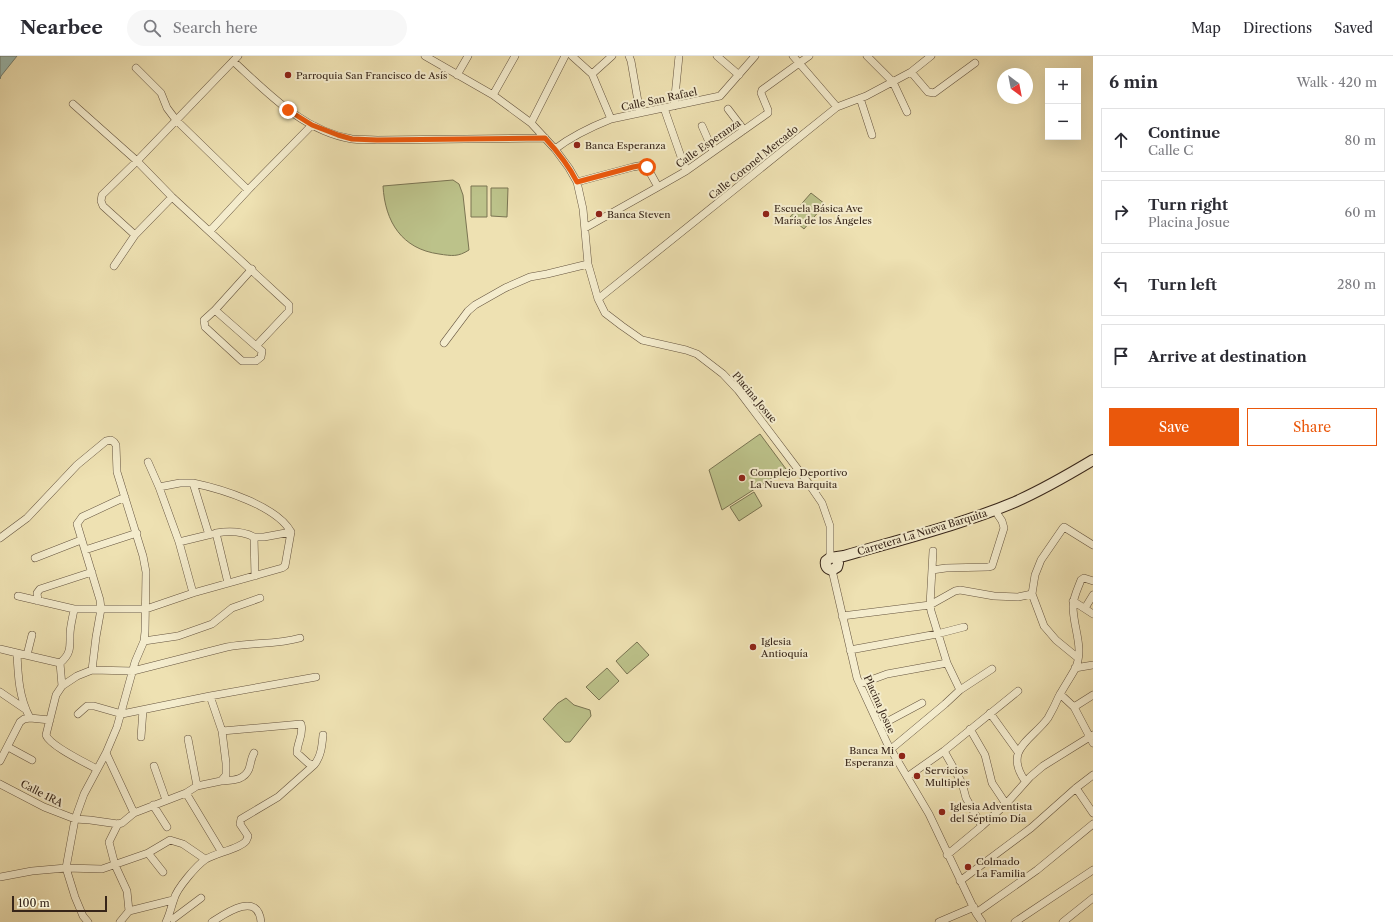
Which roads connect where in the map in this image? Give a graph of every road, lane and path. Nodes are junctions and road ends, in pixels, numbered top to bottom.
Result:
1 (468, 56) edge
2 (515, 56) edge
3 (565, 56) edge
4 (572, 56) edge
5 (612, 56) edge
6 (629, 56) edge
7 (679, 56) edge
8 (717, 56) edge
9 (756, 56) edge
10 (793, 56) edge
11 (809, 56) edge
12 (867, 56) edge
13 (931, 56) edge
14 (430, 57) edge
15 (236, 59) edge
16 (799, 63) junction
17 (975, 63) dead end
18 (136, 68) dead end
19 (911, 72) junction
20 (592, 74) junction
21 (457, 75) junction
22 (739, 75) junction
23 (893, 82) junction
24 (493, 96) junction
25 (860, 98) junction
26 (73, 104) dead end
27 (674, 106) junction
28 (837, 107) junction
29 (664, 108) junction
30 (728, 109) dead end
31 (907, 112) dead end
32 (640, 113) junction
33 (611, 119) junction
34 (176, 120) junction
35 (531, 123) junction
36 (312, 125) junction
37 (702, 126) dead end
38 (744, 130) junction
39 (872, 135) dead end
40 (545, 138) junction
41 (555, 149) junction
42 (713, 151) junction
43 (137, 161) junction
44 (686, 171) junction
45 (577, 182) junction
46 (658, 188) junction
47 (248, 190) junction
48 (172, 197) junction
49 (585, 228) junction
50 (210, 231) junction
51 (135, 234) junction
52 (588, 264) junction
53 (114, 266) dead end
54 (252, 269) junction
55 (598, 299) junction
56 (215, 310) junction
57 (444, 343) dead end
58 (256, 346) junction
59 (1093, 460) edge
60 (148, 462) dead end
61 (1093, 465) edge
62 (1066, 478) junction
63 (194, 483) junction
64 (158, 487) junction
65 (125, 497) junction
66 (1018, 504) junction
67 (998, 515) junction
68 (291, 532) junction
69 (137, 533) junction
70 (212, 534) junction
71 (254, 537) junction
72 (0, 538) edge
73 (81, 540) junction
74 (179, 542) junction
75 (1093, 545) edge
76 (84, 550) junction
77 (933, 551) dead end
78 (36, 558) dead end
79 (834, 562) junction
80 (932, 570) junction
81 (92, 572) junction
82 (255, 576) junction
83 (1093, 581) edge
84 (228, 583) junction
85 (193, 593) junction
86 (1032, 594) junction
87 (1093, 595) edge
88 (18, 596) dead end
89 (260, 598) dead end
90 (38, 601) junction
91 (1073, 602) junction
92 (930, 605) junction
93 (1085, 608) junction
94 (74, 609) junction
95 (101, 609) junction
96 (146, 609) junction
97 (1093, 614) edge
98 (842, 616) junction
99 (964, 627) dead end
100 (938, 634) junction
101 (32, 635) dead end
102 (300, 638) dead end
103 (144, 641) junction
104 (0, 649) edge
105 (850, 650) junction
106 (17, 653) junction
107 (26, 655) junction
108 (1078, 658) junction
109 (60, 663) junction
110 (947, 663) junction
111 (1093, 665) edge
112 (1075, 668) junction
113 (992, 669) dead end
114 (92, 670) junction
115 (133, 671) junction
116 (316, 677) dead end
117 (860, 684) junction
118 (62, 686) junction
119 (960, 690) junction
120 (1018, 691) dead end
121 (0, 692) edge
122 (1060, 694) junction
123 (1093, 695) edge
124 (210, 696) junction
125 (922, 703) dead end
126 (1074, 708) junction
127 (25, 710) junction
128 (143, 710) junction
129 (990, 713) junction
130 (78, 714) dead end
131 (122, 714) junction
132 (30, 718) junction
133 (50, 720) junction
134 (879, 726) junction
135 (970, 730) junction
136 (222, 731) junction
137 (323, 735) dead end
138 (141, 737) dead end
139 (1092, 738) edge
140 (188, 740) dead end
141 (8, 747) junction
142 (891, 749) junction
143 (944, 751) junction
144 (1018, 752) junction
145 (254, 753) dead end
146 (106, 754) junction
147 (32, 760) dead end
148 (0, 762) edge
149 (314, 765) junction
150 (154, 766) dead end
151 (97, 769) junction
152 (1093, 775) edge
153 (907, 777) junction
154 (221, 781) junction
155 (1025, 781) junction
156 (0, 784) edge
157 (197, 786) junction
158 (1076, 788) junction
159 (186, 793) junction
160 (166, 800) junction
161 (1006, 804) junction
162 (153, 805) junction
163 (134, 813) junction
164 (1093, 813) edge
165 (75, 819) junction
166 (118, 824) junction
167 (1093, 824) edge
168 (982, 826) junction
169 (167, 827) dead end
170 (222, 851) junction
171 (148, 853) junction
172 (947, 855) junction
173 (205, 859) junction
174 (115, 865) junction
175 (66, 868) junction
176 (1093, 870) edge
177 (163, 872) dead end
178 (0, 877) edge
179 (960, 881) junction
180 (202, 898) dead end
181 (1093, 898) edge
182 (173, 900) junction
183 (975, 910) junction
184 (129, 911) junction
185 (171, 919) edge
186 (88, 922) edge
187 (120, 922) edge
188 (212, 922) edge
189 (261, 922) edge
190 (939, 922) edge
191 (982, 922) edge
192 (1015, 922) edge
193 (1063, 922) edge

1 - 21 street
2 - 24 street
3 - 35 street
4 - 20 street
5 - 20 street
6 - 32 street
7 - 27 street
8 - 22 street
9 - 22 street, Calle San Rafael
10 - 16 street
11 - 16 street, Calle Esperanza
12 - 23 street
13 - 19 street, Calle Coronel Mercado
14 - 21 street, Placina Josue
15 - 34 street
15 - 36 street
16 - 28 street
16 - 38 street, Calle Esperanza
17 - 19 street
18 - 34 street
19 - 23 street, Calle Coronel Mercado
20 - 33 street
21 - 24 street, Placina Josue
22 - 27 street, Calle San Rafael
23 - 25 street, Calle Coronel Mercado
23 - 31 street
24 - 35 street, Placina Josue
25 - 28 street, Calle Coronel Mercado
25 - 39 street
26 - 43 street
27 - 29 street, Calle San Rafael
28 - 55 street, Calle Coronel Mercado
29 - 32 street, Calle San Rafael
29 - 44 street
30 - 38 street
32 - 33 street, Calle San Rafael
33 - 41 street, Calle San Rafael
34 - 43 street
34 - 47 street
35 - 40 street, Placina Josue
36 - 40 street
36 - 47 street
37 - 42 street
38 - 42 street, Calle Esperanza
40 - 41 street, Placina Josue
41 - 45 street, Placina Josue
42 - 44 street, Calle Esperanza
43 - 48 street
43 - 51 street
44 - 46 street, Calle Esperanza
45 - 46 street
45 - 49 street, Placina Josue
46 - 49 street, Calle Esperanza
47 - 50 street
48 - 50 street
48 - 51 street
49 - 52 street, Placina Josue
50 - 54 street
51 - 53 street
52 - 55 street, Placina Josue
52 - 57 street
54 - 56 street
54 - 58 street
55 - 79 street, Placina Josue
56 - 58 street
56 - 58 street
59 - 62 street, Carretera La Nueva Barquita
60 - 64 street
61 - 62 street, Carretera La Nueva Barquita
62 - 66 street, Carretera La Nueva Barquita
63 - 64 street
63 - 68 street
63 - 70 street
64 - 74 street
65 - 69 street
65 - 72 street
65 - 73 street
66 - 67 street, Carretera La Nueva Barquita
66 - 79 street, Carretera La Nueva Barquita
67 - 79 street, Carretera La Nueva Barquita
67 - 80 street
68 - 71 street
68 - 82 street
69 - 76 street
69 - 96 street
70 - 71 street
70 - 74 street
70 - 84 street
71 - 82 street
73 - 76 street
73 - 78 street
74 - 85 street
75 - 86 street
76 - 81 street
77 - 80 street
79 - 98 street, Placina Josue
80 - 92 street
81 - 90 street
81 - 95 street
82 - 84 street
83 - 91 street
84 - 85 street
85 - 96 street
86 - 92 street
86 - 108 street
87 - 93 street
88 - 90 street
89 - 103 street
90 - 94 street
91 - 93 street
91 - 108 street
92 - 98 street
92 - 100 street
93 - 97 street
94 - 95 street
94 - 109 street
95 - 96 street
95 - 114 street
96 - 103 street
98 - 105 street, Placina Josue
99 - 100 street
100 - 105 street
100 - 110 street
101 - 107 street
102 - 115 street
103 - 115 street
104 - 106 street
105 - 117 street, Placina Josue
106 - 107 street
106 - 127 street
107 - 109 street
108 - 112 street
109 - 118 street
110 - 117 street
110 - 119 street
111 - 112 street
112 - 122 street
113 - 119 street
114 - 115 street
114 - 118 street
115 - 131 street
116 - 124 street
117 - 134 street, Placina Josue
118 - 133 street
119 - 142 street
120 - 129 street
121 - 127 street
122 - 126 street
122 - 144 street
123 - 126 street
124 - 128 street
124 - 136 street
125 - 134 street
126 - 139 street
127 - 132 street
128 - 131 street
128 - 138 street
129 - 135 street
129 - 144 street
130 - 131 street
131 - 146 street
132 - 133 street
132 - 141 street
133 - 151 street
134 - 142 street, Placina Josue
135 - 143 street
135 - 161 street
136 - 149 street
136 - 154 street
137 - 149 street
139 - 155 street
140 - 157 street
141 - 147 street
141 - 148 street
142 - 153 street, Placina Josue
143 - 153 street
143 - 168 street
144 - 155 street
145 - 154 street
146 - 151 street
146 - 163 street
149 - 170 street
150 - 160 street
151 - 165 street
152 - 158 street
153 - 172 street, Placina Josue
154 - 157 street
155 - 161 street
156 - 165 street, Calle 1RA
157 - 159 street
158 - 164 street
158 - 179 street
159 - 160 street
159 - 170 street
160 - 162 street
161 - 168 street
162 - 163 street
162 - 169 street
163 - 166 street
165 - 166 street, Calle 1RA
165 - 175 street
166 - 174 street
167 - 183 street
168 - 172 street
170 - 173 street
171 - 173 street
171 - 174 street
171 - 177 street
172 - 179 street, Placina Josue
173 - 182 street
174 - 175 street
174 - 184 street
175 - 178 street
175 - 186 street
176 - 192 street
179 - 183 street, Placina Josue
180 - 185 street
181 - 193 street
182 - 184 street
182 - 185 street
183 - 190 street
183 - 191 street, Placina Josue
184 - 187 street
188 - 189 street

